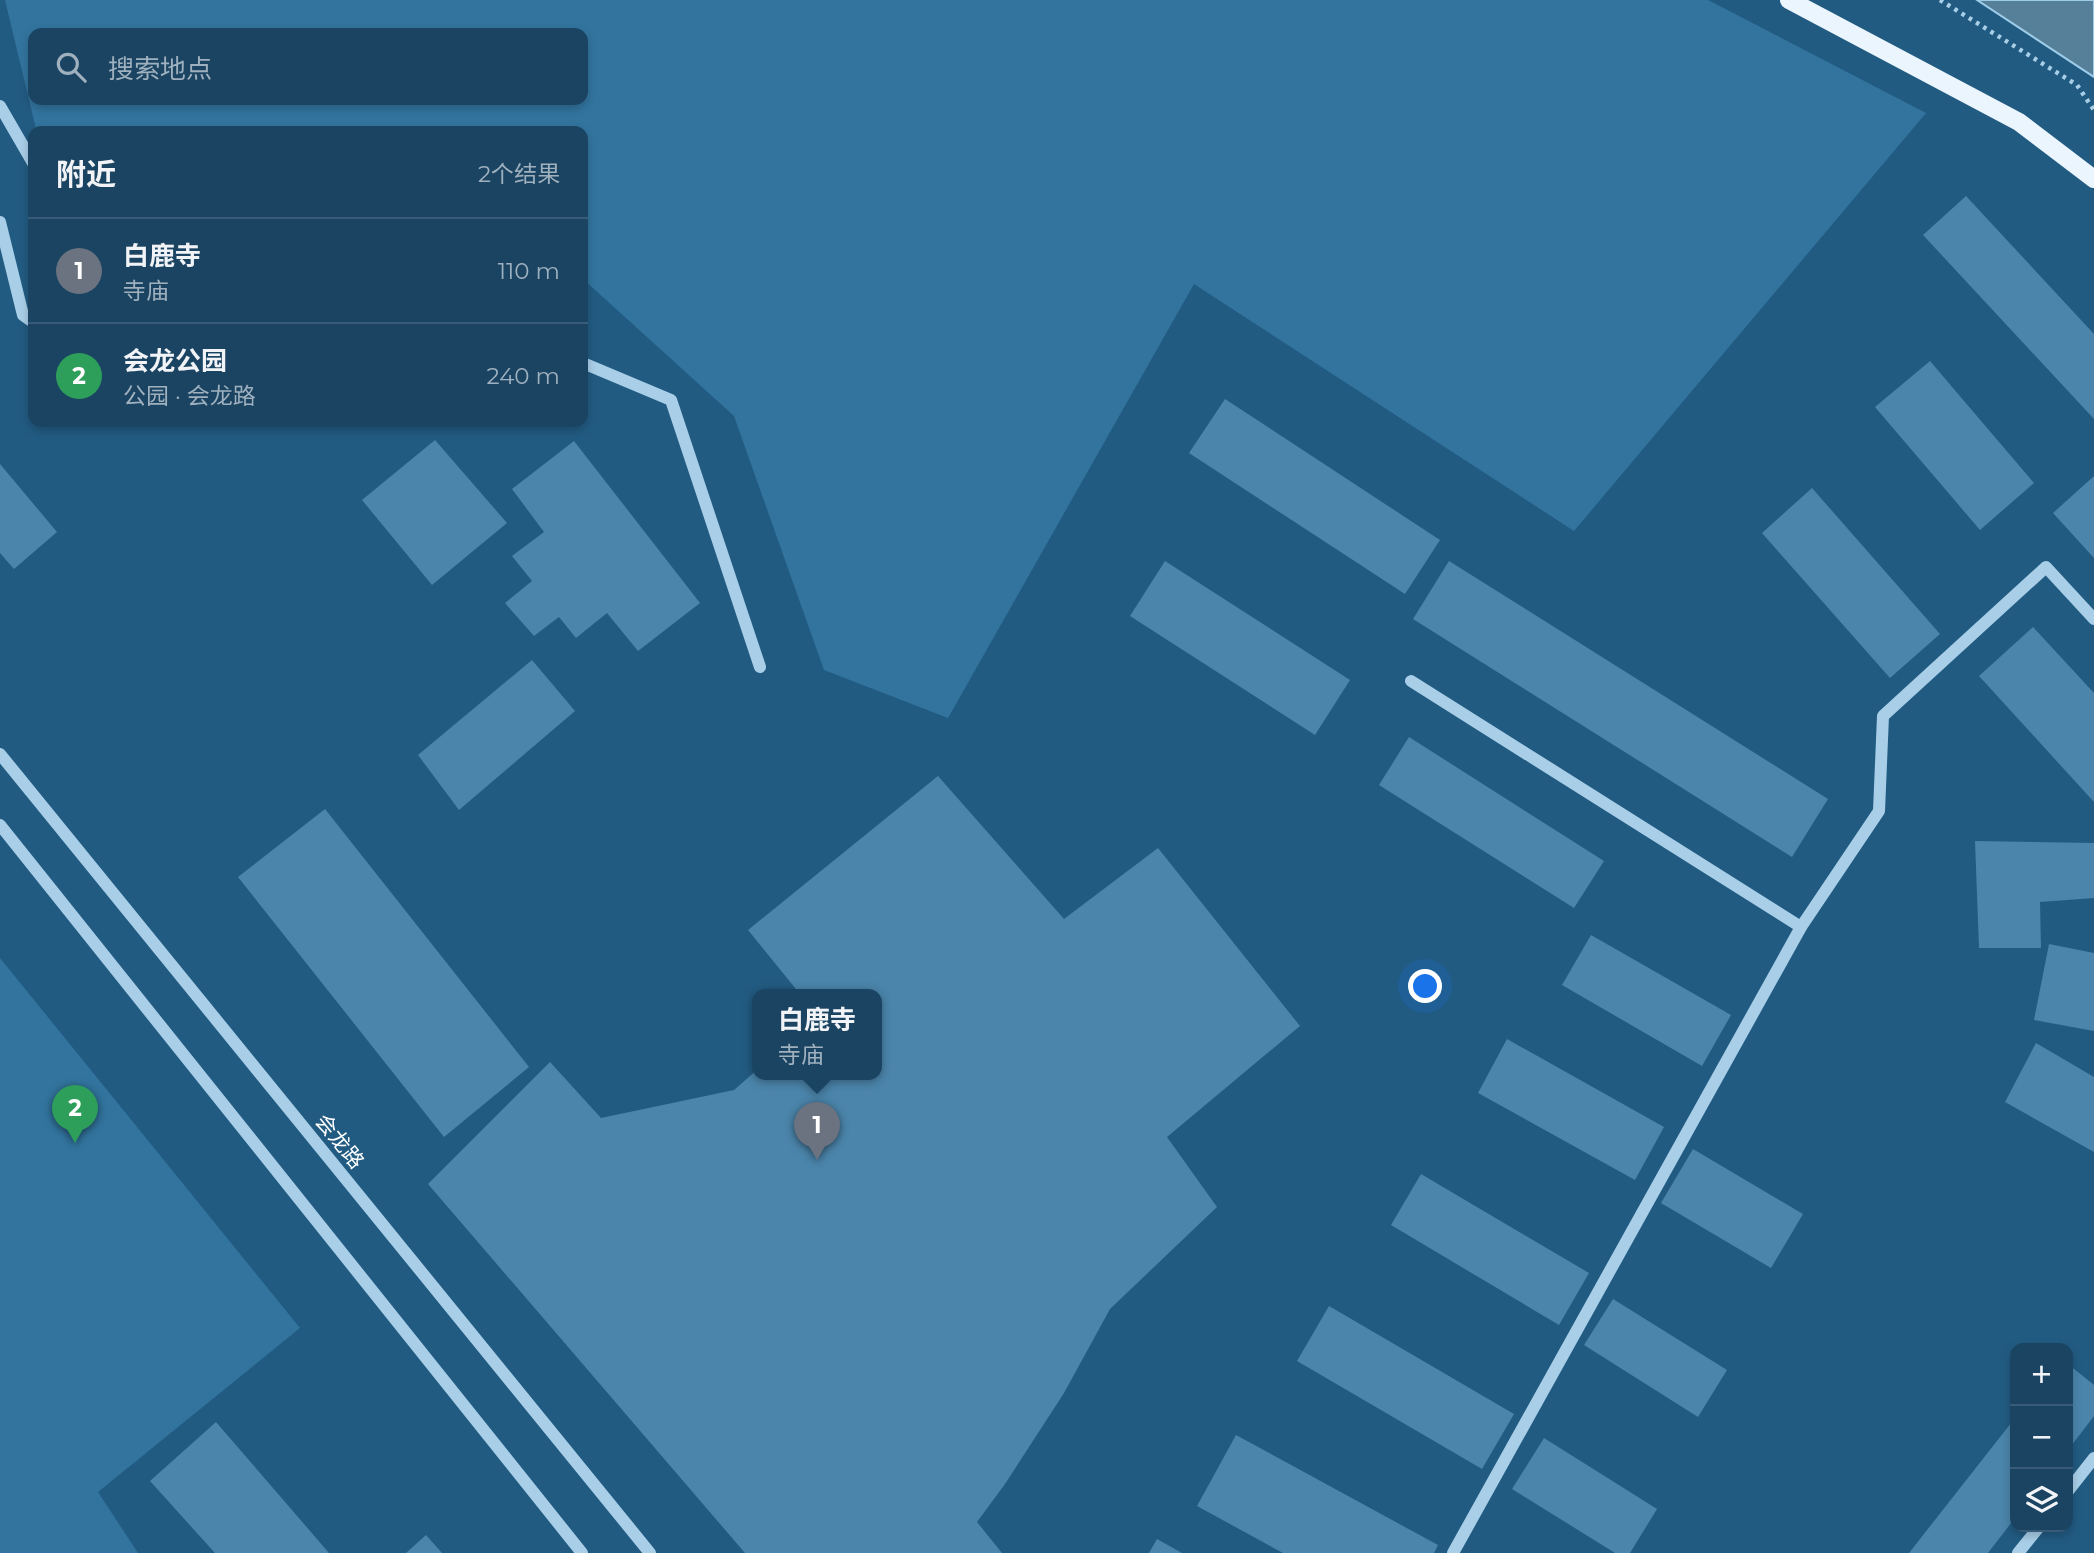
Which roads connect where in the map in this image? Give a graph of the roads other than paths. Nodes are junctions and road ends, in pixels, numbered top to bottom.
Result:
1 (1789, 0) edge
2 (0, 106) edge
3 (28, 154) edge
4 (2094, 179) edge
5 (0, 222) edge
6 (28, 318) edge
7 (588, 365) edge
8 (2094, 619) edge
9 (760, 667) dead end
10 (1411, 681) dead end
11 (0, 754) edge
12 (0, 825) edge
13 (1801, 927) junction
14 (2094, 1458) edge
15 (2073, 1485) edge
16 (2035, 1532) edge
17 (582, 1553) edge
18 (650, 1553) edge
19 (1453, 1553) edge
20 (2018, 1553) edge

1 - 4 main road
2 - 3 street
5 - 6 street
7 - 9 street
8 - 13 street
10 - 13 street
11 - 18 street, 会龙路
12 - 17 street
13 - 19 street
14 - 15 street
16 - 20 street

